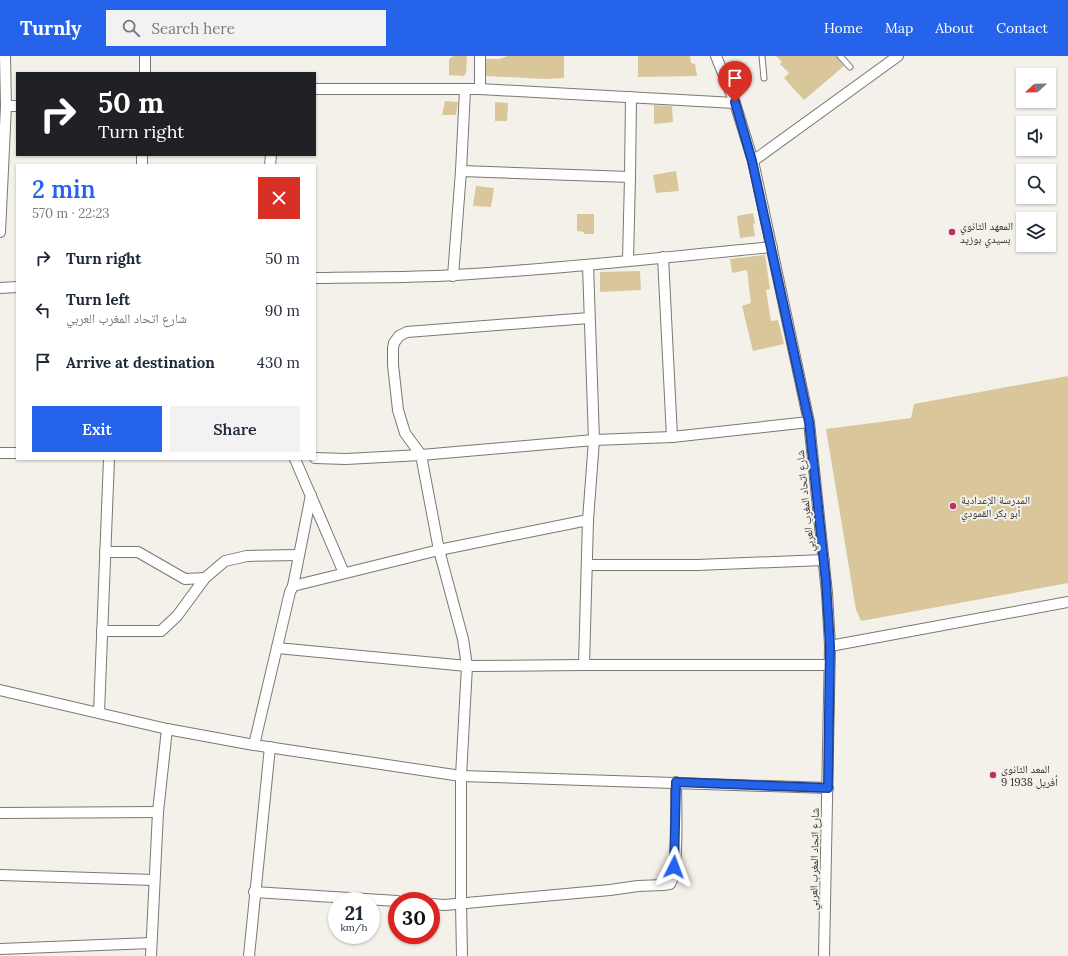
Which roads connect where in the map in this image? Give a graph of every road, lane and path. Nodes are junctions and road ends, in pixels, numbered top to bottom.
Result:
1 (5, 56) edge
2 (145, 56) edge
3 (480, 56) edge
4 (716, 56) edge
5 (762, 56) edge
6 (840, 56) edge
7 (898, 56) edge
8 (850, 67) dead end
9 (145, 72) edge
10 (764, 78) dead end
11 (316, 89) edge
12 (480, 89) junction
13 (465, 90) junction
14 (631, 97) junction
15 (735, 102) junction
16 (6, 106) junction
17 (16, 106) edge
18 (752, 161) junction
19 (461, 171) junction
20 (630, 177) junction
21 (0, 232) edge
22 (772, 247) junction
23 (663, 257) junction
24 (628, 260) junction
25 (588, 265) junction
26 (453, 276) junction
27 (316, 278) edge
28 (16, 287) edge
29 (0, 288) edge
30 (589, 318) junction
31 (809, 422) junction
32 (672, 437) junction
33 (594, 440) junction
34 (0, 453) edge
35 (16, 453) edge
36 (421, 455) junction
37 (316, 458) edge
38 (109, 460) edge
39 (295, 460) edge
40 (311, 495) junction
41 (588, 520) junction
42 (439, 550) junction
43 (105, 552) junction
44 (299, 556) junction
45 (824, 560) junction
46 (587, 565) junction
47 (344, 573) junction
48 (205, 578) junction
49 (293, 586) junction
50 (1068, 602) edge
51 (102, 631) junction
52 (830, 646) junction
53 (276, 648) junction
54 (584, 664) junction
55 (467, 666) junction
56 (829, 666) junction
57 (0, 690) edge
58 (99, 713) junction
59 (167, 729) junction
60 (254, 745) junction
61 (270, 747) junction
62 (461, 776) junction
63 (676, 782) junction
64 (828, 788) junction
65 (158, 812) junction
66 (0, 813) edge
67 (0, 875) edge
68 (154, 880) junction
69 (254, 892) junction
70 (388, 901) edge
71 (461, 903) junction
72 (440, 905) edge
73 (151, 943) junction
74 (0, 949) edge
75 (151, 956) edge
76 (248, 956) edge
77 (462, 956) edge
78 (824, 956) edge

1 - 16 street
2 - 9 street
3 - 12 street
4 - 15 street, شارع اتحاد المغرب العربي
5 - 10 lane
6 - 8 lane
7 - 18 street
11 - 13 street
12 - 13 street
12 - 14 street
13 - 19 street
14 - 15 street
14 - 20 street
15 - 18 street, شارع اتحاد المغرب العربي
16 - 17 street
16 - 21 street
18 - 22 street, شارع اتحاد المغرب العربي
19 - 20 street
19 - 26 street
20 - 24 street
22 - 23 street
22 - 31 street, شارع اتحاد المغرب العربي
23 - 24 street
23 - 32 street
24 - 25 street
25 - 26 street
25 - 30 street
26 - 27 street
28 - 29 street
30 - 33 street
30 - 36 street
31 - 32 street
31 - 45 street, شارع اتحاد المغرب العربي
32 - 33 street
33 - 36 street
33 - 41 street
34 - 35 street
36 - 37 street
36 - 42 street
38 - 43 street
39 - 40 street
40 - 44 street
40 - 47 street
41 - 42 street
41 - 46 street
42 - 47 street
42 - 55 street
43 - 48 street
43 - 51 street
44 - 48 street
44 - 49 street
45 - 46 street
45 - 52 street, شارع اتحاد المغرب العربي
46 - 54 street
47 - 49 street
48 - 51 street
49 - 53 street
50 - 52 street
51 - 58 street
52 - 56 street, شارع اتحاد المغرب العربي
53 - 55 street
53 - 60 street
54 - 55 street
54 - 56 street
55 - 62 street
56 - 64 street, شارع اتحاد المغرب العربي
57 - 58 street
58 - 59 street
59 - 60 street
59 - 65 street
60 - 61 street
61 - 62 street
61 - 69 street
62 - 63 street
62 - 71 street
63 - 64 street
63 - 71 street
64 - 78 street, شارع اتحاد المغرب العربي
65 - 66 street
65 - 68 street
67 - 68 street
68 - 73 street
69 - 70 street
69 - 76 street
71 - 72 street
71 - 77 street
73 - 74 street
73 - 75 street

